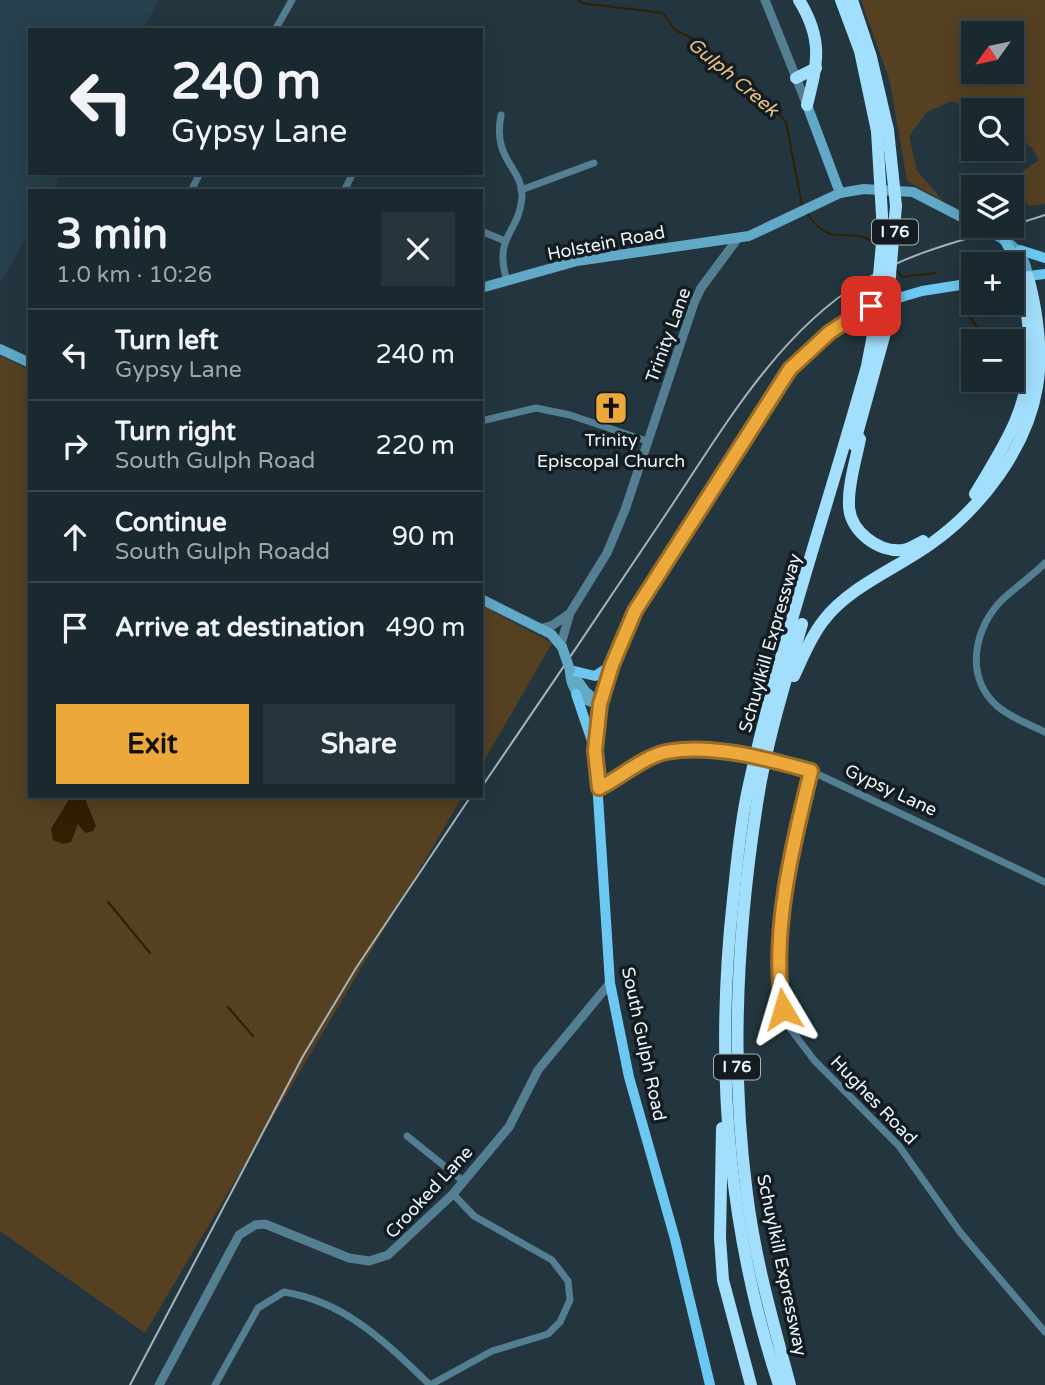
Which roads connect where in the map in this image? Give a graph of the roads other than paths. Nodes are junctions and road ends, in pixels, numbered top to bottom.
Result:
1 (292, 0) edge
2 (765, 0) edge
3 (799, 0) edge
4 (841, 0) edge
5 (852, 0) edge
6 (276, 28) edge
7 (816, 68) junction
8 (796, 78) junction
9 (807, 105) junction
10 (501, 115) dead end
11 (882, 131) junction
12 (594, 163) dead end
13 (521, 190) junction
14 (840, 194) junction
15 (961, 216) edge
16 (483, 233) edge
17 (738, 238) junction
18 (1000, 238) edge
19 (1005, 241) junction
20 (505, 242) junction
21 (1020, 250) junction
22 (1010, 252) edge
23 (1045, 258) edge
24 (1045, 274) edge
25 (1024, 276) edge
26 (1028, 276) junction
27 (507, 281) junction
28 (961, 286) edge
29 (483, 287) edge
30 (1045, 316) edge
31 (879, 332) junction
32 (1038, 335) junction
33 (0, 349) edge
34 (28, 362) edge
35 (868, 398) junction
36 (483, 421) edge
37 (647, 441) junction
38 (1045, 563) edge
39 (1036, 572) junction
40 (1045, 577) edge
41 (483, 600) edge
42 (570, 613) junction
43 (540, 629) junction
44 (561, 645) junction
45 (612, 665) junction
46 (570, 671) junction
47 (576, 694) junction
48 (600, 704) junction
49 (1045, 732) edge
50 (770, 746) junction
51 (595, 750) junction
52 (811, 771) junction
53 (599, 788) junction
54 (1045, 882) edge
55 (610, 983) junction
56 (725, 1092) junction
57 (407, 1136) dead end
58 (463, 1181) junction
59 (453, 1194) junction
60 (1045, 1332) edge
61 (159, 1385) edge
62 (215, 1385) edge
63 (430, 1385) edge
64 (710, 1385) edge
65 (751, 1385) edge
66 (779, 1385) edge
67 (790, 1385) edge

1 - 6 street
2 - 8 street
3 - 7 highway
4 - 11 highway, Schuylkill Expressway / I 76
5 - 11 highway, Schuylkill Expressway / I 76
7 - 8 highway
7 - 9 highway
8 - 9 street
9 - 14 main road
10 - 13 street
11 - 31 highway, Schuylkill Expressway / I 76, bridge
12 - 13 street
13 - 20 street
14 - 15 main road
14 - 17 main road
16 - 20 street
17 - 27 main road, Holstein Road
17 - 37 street, Trinity Lane
18 - 19 main road
19 - 21 main road
19 - 22 main road
20 - 27 street
21 - 23 main road
21 - 26 main road
24 - 26 main road
25 - 26 main road
26 - 32 highway
26 - 35 highway
27 - 29 main road, Holstein Road
28 - 45 main road, South Gulph Road
30 - 32 highway
31 - 35 highway, Schuylkill Expressway / I 76
31 - 56 highway, Schuylkill Expressway / I 76
32 - 50 highway
33 - 34 main road
35 - 50 highway, Schuylkill Expressway / I 76
36 - 37 street
37 - 42 street, Trinity Lane
38 - 39 street
39 - 40 street
39 - 49 street
41 - 43 main road
42 - 43 street
42 - 44 street, Trinity Lane
43 - 44 main road
44 - 46 main road, bridge
45 - 46 main road
45 - 48 main road, South Gulph Road
46 - 47 main road
46 - 48 main road
47 - 48 main road
47 - 51 main road
48 - 51 main road, South Gulph Road
50 - 67 highway, Schuylkill Expressway / I 76
51 - 53 main road, South Gulph Road
52 - 53 street, Gypsy Lane, bridge
52 - 54 street, Gypsy Lane
52 - 60 street, Hughes Road
53 - 55 main road, South Gulph Road
55 - 58 street, Crooked Lane
55 - 64 main road, South Gulph Road
56 - 65 highway
56 - 66 highway, Schuylkill Expressway / I 76
57 - 58 street
58 - 59 street, Crooked Lane
59 - 61 street, Crooked Lane
59 - 63 street
62 - 63 street

